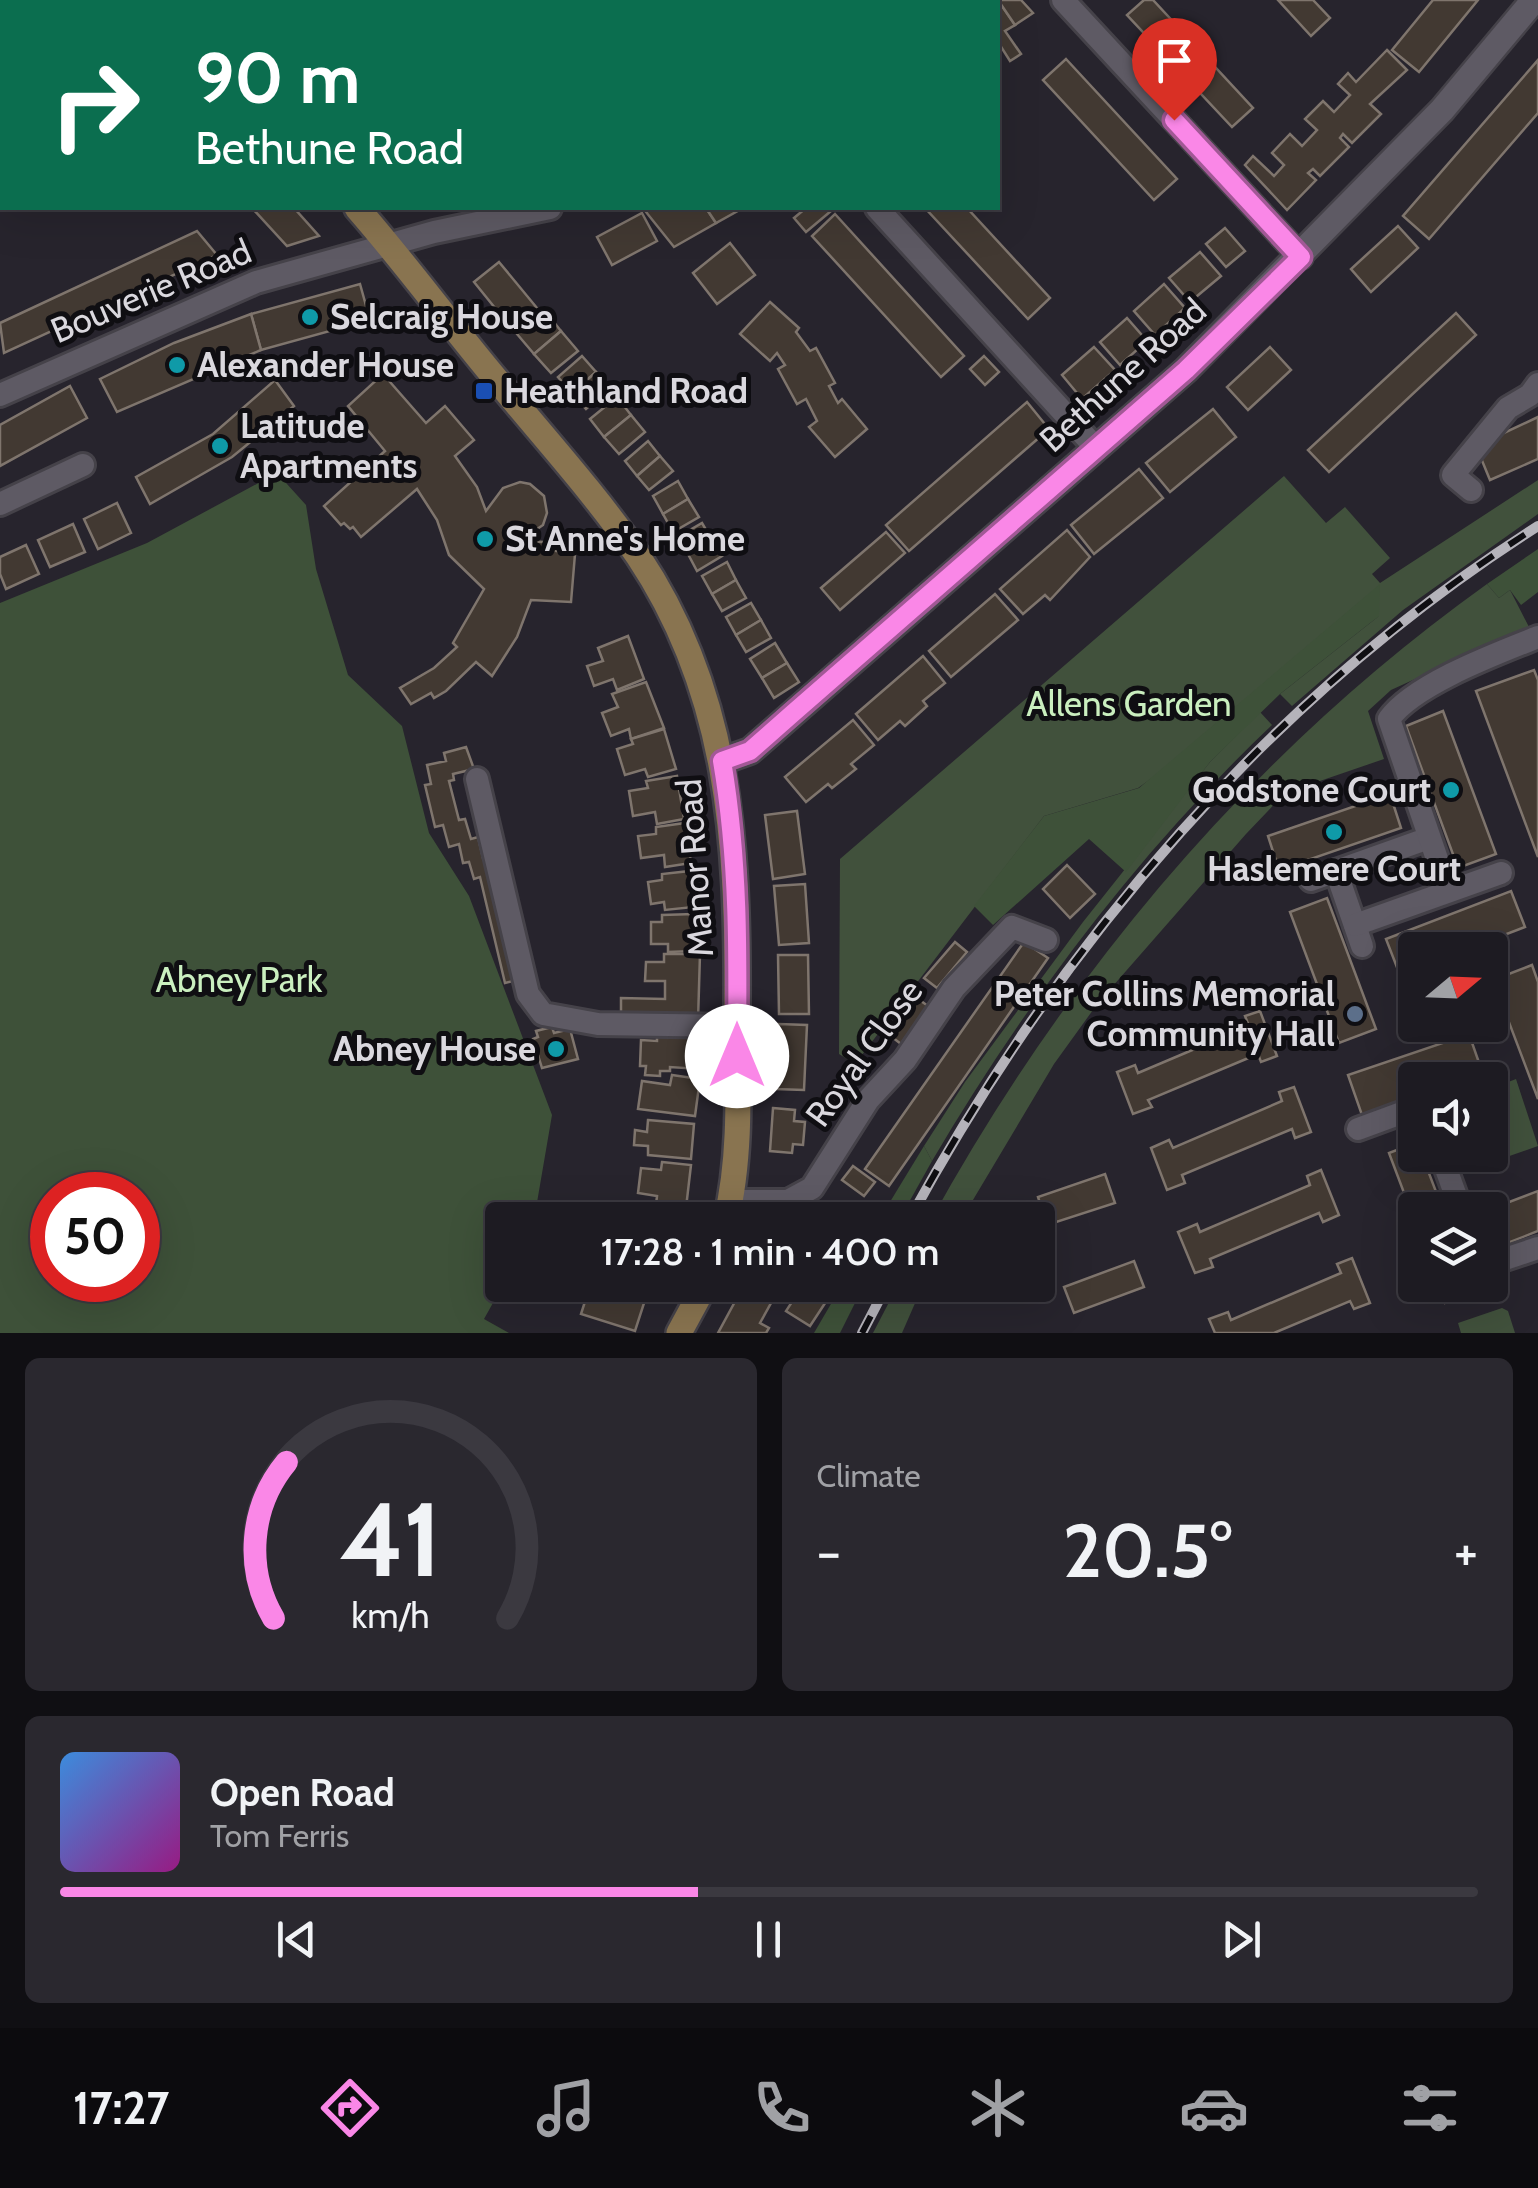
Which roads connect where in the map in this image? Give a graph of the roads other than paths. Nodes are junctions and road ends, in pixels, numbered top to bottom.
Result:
1 (1063, 0) edge
2 (1534, 0) edge
3 (358, 210) edge
4 (541, 210) edge
5 (879, 210) edge
6 (390, 245) junction
7 (1301, 257) junction
8 (1538, 384) edge
9 (0, 394) edge
10 (1096, 447) junction
11 (83, 465) dead end
12 (1471, 490) dead end
13 (0, 504) edge
14 (1538, 637) edge
15 (722, 761) junction
16 (478, 779) dead end
17 (1429, 838) junction
18 (1336, 871) junction
19 (1500, 873) dead end
20 (1311, 880) dead end
21 (1448, 891) junction
22 (1046, 940) dead end
23 (737, 1026) junction
24 (1398, 1114) edge
25 (1358, 1129) dead end
26 (729, 1202) edge
27 (781, 1202) edge
28 (1538, 1248) edge
29 (1508, 1258) edge
30 (696, 1302) edge
31 (679, 1333) edge

1 - 7 street
2 - 7 street, Bethune Road
3 - 6 main road, Manor Road
4 - 6 street
5 - 10 street
6 - 9 street, Bouverie Road
6 - 15 main road, Manor Road
7 - 10 street, Bethune Road
8 - 12 street
10 - 15 street, Bethune Road
11 - 13 street
14 - 17 street
15 - 23 main road, Manor Road
16 - 23 street
17 - 18 street
17 - 21 street
18 - 20 street
18 - 21 street
19 - 21 street
22 - 27 street, Royal Close
23 - 26 main road, Manor Road
24 - 25 street
28 - 29 street
30 - 31 main road

